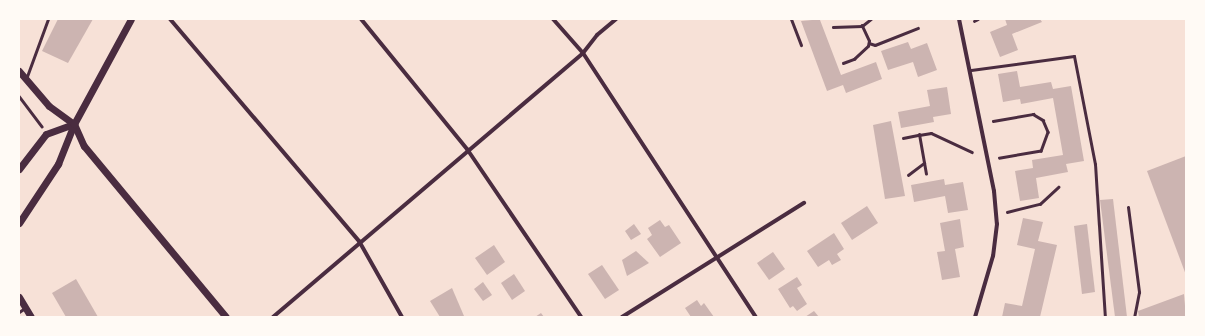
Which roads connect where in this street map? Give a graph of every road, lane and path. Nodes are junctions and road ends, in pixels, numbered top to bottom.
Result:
1 (48, 19) edge
2 (130, 19) edge
3 (170, 19) edge
4 (360, 19) edge
5 (553, 19) edge
6 (616, 19) edge
7 (791, 19) edge
8 (871, 19) edge
9 (959, 19) edge
10 (978, 19) edge
11 (864, 20) edge
12 (974, 21) dead end
13 (862, 26) junction
14 (833, 27) dead end
15 (918, 28) dead end
16 (869, 43) junction
17 (801, 45) dead end
18 (583, 53) junction
19 (843, 63) dead end
20 (971, 70) junction
21 (19, 71) edge
22 (26, 80) junction
23 (19, 96) edge
24 (993, 120) dead end
25 (74, 124) junction
26 (43, 127) dead end
27 (919, 135) junction
28 (902, 138) dead end
29 (467, 149) junction
30 (972, 152) dead end
31 (1000, 158) dead end
32 (924, 162) junction
33 (19, 169) edge
34 (926, 174) dead end
35 (908, 175) dead end
36 (1058, 188) dead end
37 (804, 203) dead end
38 (1128, 207) dead end
39 (1007, 212) dead end
40 (19, 223) edge
41 (359, 241) junction
42 (716, 257) junction
43 (19, 296) edge
44 (22, 310) edge
45 (31, 317) edge
46 (226, 317) edge
47 (273, 317) edge
48 (402, 317) edge
49 (581, 317) edge
50 (622, 317) edge
51 (756, 317) edge
52 (975, 317) edge
53 (1105, 317) edge
54 (1134, 317) edge

1 - 22 lane
2 - 25 street
3 - 41 street
4 - 29 street
5 - 18 street
6 - 18 street
7 - 17 lane
8 - 11 path
9 - 20 street
10 - 12 path
11 - 13 path
13 - 14 path
13 - 16 path
15 - 16 path
16 - 19 path
18 - 29 street
18 - 42 street
20 - 52 street
20 - 53 lane
21 - 22 street
22 - 25 street
23 - 26 path
24 - 31 path
25 - 33 street
25 - 40 street
25 - 46 street
27 - 28 path
27 - 30 path
27 - 32 path
29 - 41 street
29 - 49 street
32 - 34 path
32 - 35 path
36 - 39 path
37 - 42 street
38 - 54 lane
41 - 47 street
41 - 48 street
42 - 50 street
42 - 51 street
43 - 44 street
44 - 45 street

